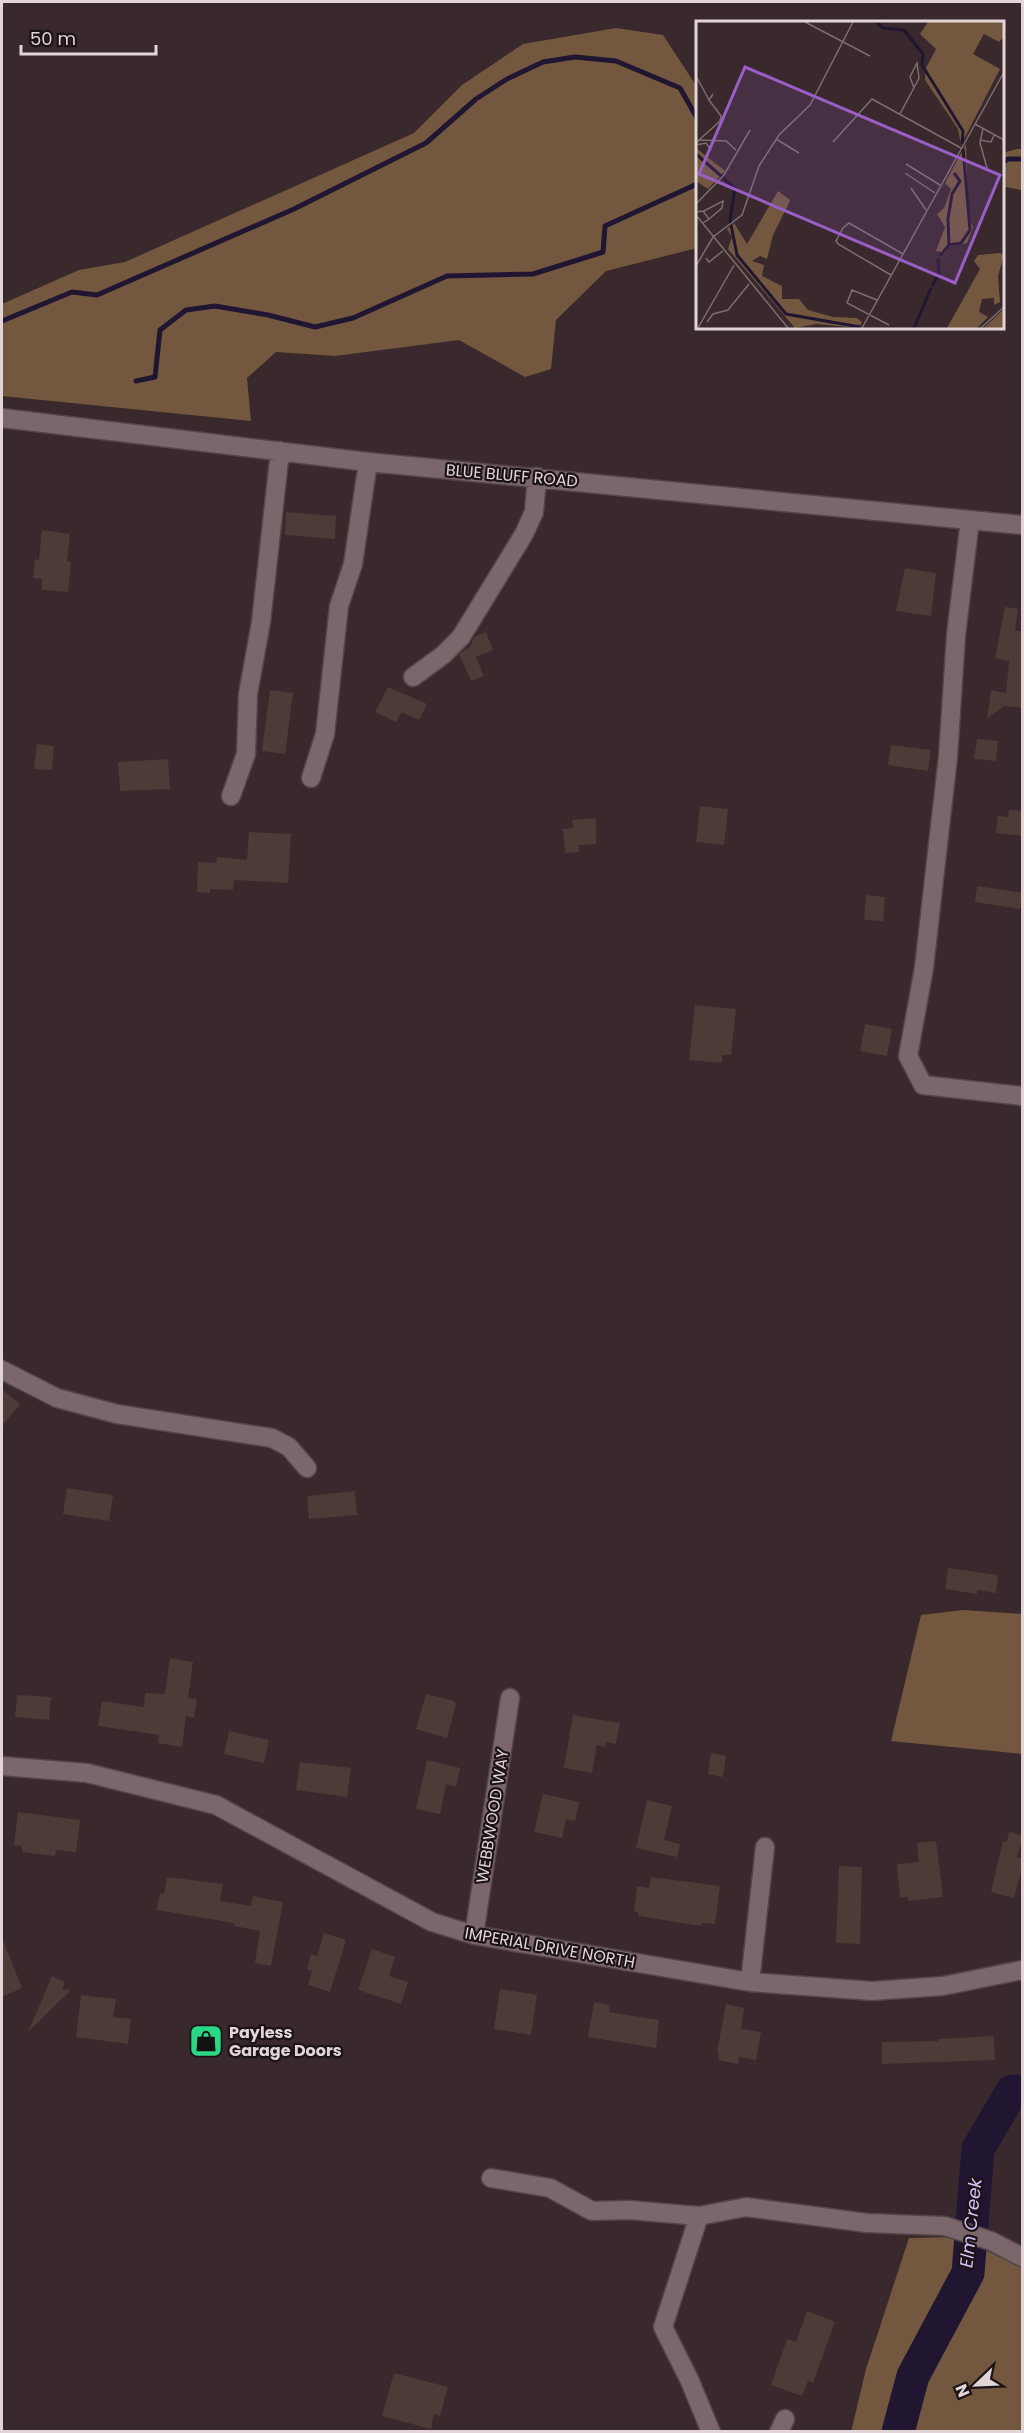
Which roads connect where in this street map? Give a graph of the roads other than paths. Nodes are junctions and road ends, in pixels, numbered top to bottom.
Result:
1 (2, 418) edge
2 (280, 451) junction
3 (368, 462) junction
4 (537, 477) junction
5 (970, 520) junction
6 (1023, 525) edge
7 (412, 676) dead end
8 (311, 778) dead end
9 (231, 796) dead end
10 (1023, 1096) edge
11 (2, 1370) edge
12 (307, 1468) dead end
13 (510, 1698) dead end
14 (2, 1766) edge
15 (765, 1847) dead end
16 (474, 1935) junction
17 (1023, 1970) edge
18 (750, 1982) junction
19 (492, 2178) dead end
20 (699, 2216) junction
21 (1023, 2257) edge
22 (711, 2432) edge

1 - 2 street, BLUE BLUFF ROAD
2 - 3 street, BLUE BLUFF ROAD
2 - 9 street
3 - 4 street, BLUE BLUFF ROAD
3 - 8 street
4 - 5 street, BLUE BLUFF ROAD
4 - 7 street
5 - 6 street, BLUE BLUFF ROAD
5 - 10 street
11 - 12 street
13 - 16 street, WEBBWOOD WAY
14 - 16 street, IMPERIAL DRIVE NORTH
15 - 18 street
16 - 18 street, IMPERIAL DRIVE NORTH
17 - 18 street, IMPERIAL DRIVE NORTH
19 - 20 street
20 - 21 street
20 - 22 street

